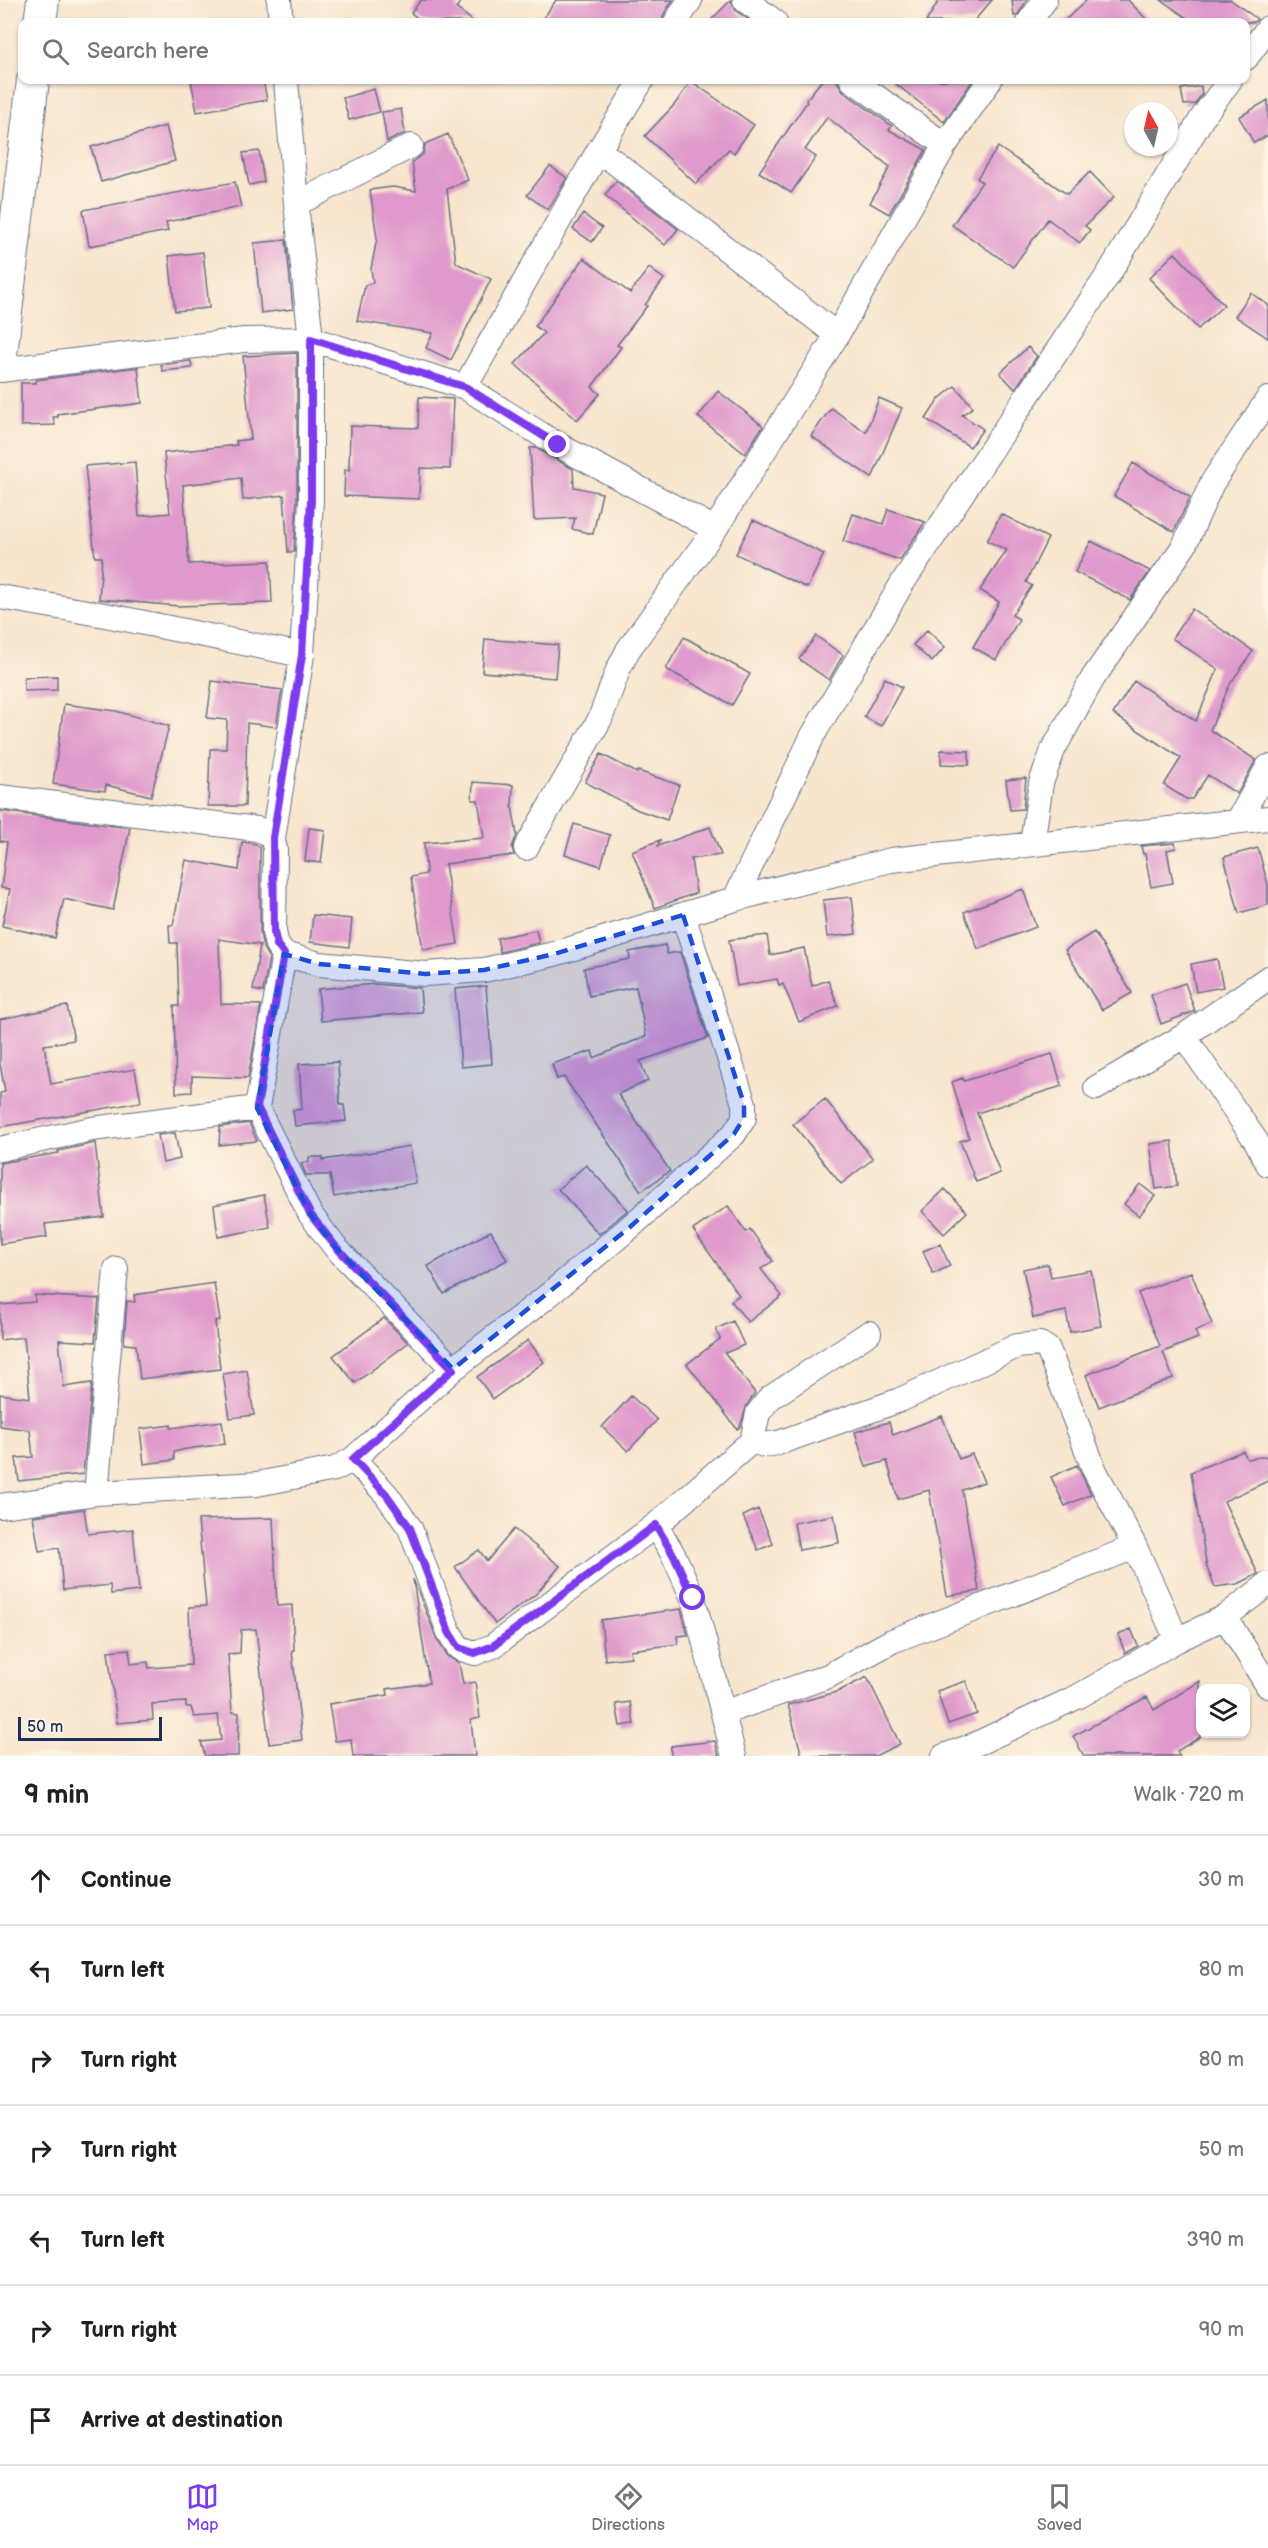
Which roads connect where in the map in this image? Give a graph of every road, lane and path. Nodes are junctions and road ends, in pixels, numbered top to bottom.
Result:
1 (43, 0) edge
2 (279, 0) edge
3 (690, 0) edge
4 (745, 0) edge
5 (1045, 0) edge
6 (41, 18) edge
7 (281, 18) edge
8 (679, 18) edge
9 (770, 18) edge
10 (1032, 18) edge
11 (1268, 27) edge
12 (1250, 51) edge
13 (32, 84) edge
14 (286, 84) edge
15 (640, 84) edge
16 (858, 84) edge
17 (987, 84) edge
18 (1227, 84) edge
19 (945, 145) junction
20 (411, 146) dead end
21 (599, 150) junction
22 (10, 190) edge
23 (296, 204) junction
24 (837, 335) junction
25 (311, 339) junction
26 (0, 363) edge
27 (0, 370) edge
28 (465, 387) junction
29 (1268, 399) edge
30 (715, 529) junction
31 (0, 597) edge
32 (302, 655) junction
33 (1268, 767) edge
34 (0, 797) edge
35 (1268, 818) edge
36 (1238, 821) junction
37 (273, 838) junction
38 (1032, 844) junction
39 (526, 848) dead end
40 (735, 899) junction
41 (683, 915) junction
42 (284, 954) junction
43 (1268, 978) edge
44 (1184, 1036) junction
45 (1096, 1088) dead end
46 (257, 1107) junction
47 (0, 1149) edge
48 (1268, 1164) edge
49 (116, 1269) dead end
50 (869, 1333) dead end
51 (453, 1369) junction
52 (752, 1441) junction
53 (353, 1459) junction
54 (96, 1493) junction
55 (0, 1506) edge
56 (656, 1525) junction
57 (1135, 1547) junction
58 (1268, 1584) edge
59 (1225, 1617) junction
60 (1177, 1640) junction
61 (1268, 1686) edge
62 (723, 1713) junction
63 (734, 1756) edge
64 (944, 1756) edge

1 - 6 main road
2 - 7 street
3 - 8 street
4 - 9 street
5 - 10 street
11 - 12 street
13 - 22 main road
14 - 23 street
15 - 21 street
16 - 19 street
17 - 19 street
18 - 40 street
19 - 24 street
20 - 23 street
21 - 24 street
21 - 28 street
22 - 26 main road
23 - 25 street
24 - 30 street
25 - 27 street
25 - 28 street
25 - 32 street
28 - 30 street
29 - 38 street
30 - 39 street
31 - 32 street
32 - 37 street
33 - 36 street
34 - 37 street
35 - 36 street
36 - 38 street
37 - 42 street
38 - 40 street
40 - 41 street
41 - 42 street
41 - 51 street
42 - 46 street
43 - 44 street
44 - 45 street
44 - 48 street
46 - 47 street
46 - 51 street
49 - 54 street
50 - 52 street
51 - 53 street
52 - 56 street
52 - 57 street
53 - 54 street
53 - 56 street
54 - 55 street
56 - 62 street
57 - 60 street
57 - 62 street
58 - 59 street
59 - 60 street
59 - 61 street
60 - 64 street
62 - 63 street

